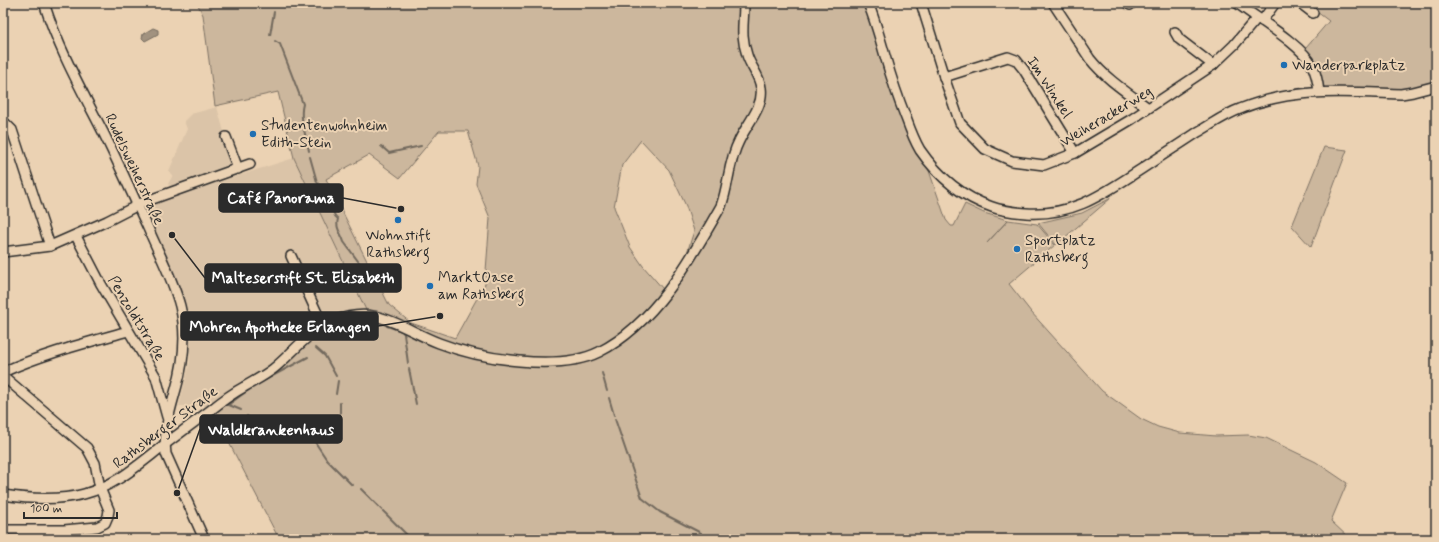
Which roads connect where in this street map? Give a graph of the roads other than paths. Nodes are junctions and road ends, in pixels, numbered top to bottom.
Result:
1 (44, 3) edge
2 (744, 3) edge
3 (868, 3) edge
4 (921, 3) edge
5 (1237, 3) edge
6 (1275, 3) edge
7 (1300, 3) edge
8 (1057, 5) edge
9 (1313, 13) dead end
10 (1259, 20) junction
11 (1175, 32) dead end
12 (1213, 65) junction
13 (944, 77) junction
14 (1436, 86) edge
15 (1319, 92) junction
16 (1148, 108) junction
17 (3, 121) edge
18 (226, 137) dead end
19 (1076, 153) junction
20 (250, 164) dead end
21 (238, 169) junction
22 (138, 205) junction
23 (76, 236) junction
24 (50, 246) junction
25 (3, 252) edge
26 (290, 256) dead end
27 (323, 326) junction
28 (128, 331) junction
29 (3, 372) edge
30 (3, 376) edge
31 (167, 418) junction
32 (164, 445) junction
33 (100, 488) junction
34 (3, 495) edge
35 (3, 530) edge
36 (204, 539) edge

1 - 22 street, Rudelsweiherstraße
2 - 27 street, Rathsberger Straße
3 - 15 street
4 - 13 street, Weiherackerweg
5 - 10 street
6 - 10 street, Weiherackerweg
7 - 9 street
8 - 16 street
10 - 12 street, Weiherackerweg
10 - 15 street
11 - 12 street
12 - 16 street, Weiherackerweg
13 - 19 street, Weiherackerweg
13 - 19 street, Im Winkel
14 - 15 street
16 - 19 street, Weiherackerweg
17 - 24 street
18 - 21 street
20 - 21 street
21 - 22 street
22 - 23 street
22 - 31 street, Rudelsweiherstraße
23 - 24 street
23 - 28 street, Penzoldtstraße
24 - 25 street
26 - 27 street
27 - 32 street, Rathsberger Straße
28 - 29 street
28 - 31 street, Penzoldtstraße
30 - 33 street
31 - 32 street, Rudelsweiherstraße
32 - 33 street, Rathsberger Straße
32 - 36 street
33 - 34 street, Rathsberger Straße
33 - 35 street

